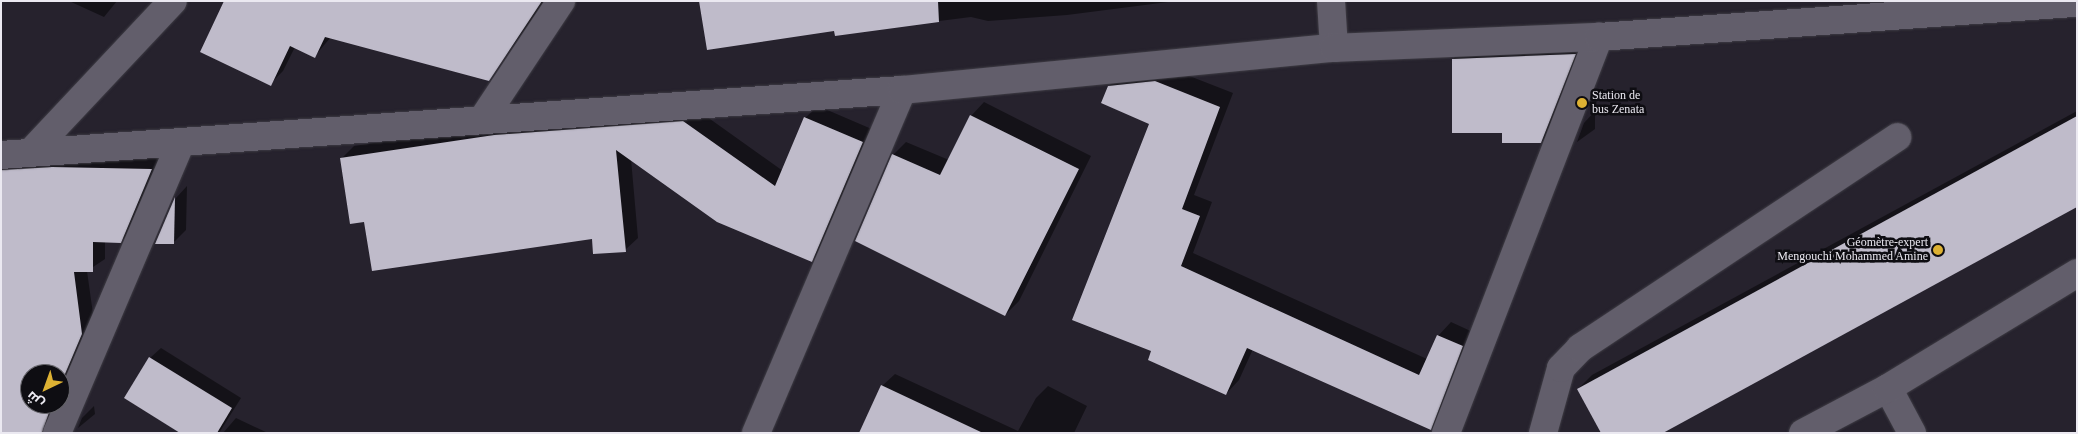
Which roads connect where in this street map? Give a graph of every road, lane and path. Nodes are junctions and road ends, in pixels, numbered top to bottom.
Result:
1 (173, 1) edge
2 (561, 1) edge
3 (1331, 1) edge
4 (2077, 3) edge
5 (1599, 36) junction
6 (1334, 48) junction
7 (902, 90) junction
8 (482, 120) junction
9 (1898, 137) dead end
10 (181, 142) junction
11 (30, 152) junction
12 (1, 155) edge
13 (2077, 273) edge
14 (1888, 388) junction
15 (57, 433) edge
16 (756, 433) edge
17 (1446, 433) edge
18 (1544, 433) edge
19 (1803, 433) edge
20 (1912, 433) edge

1 - 11 street
2 - 8 street
3 - 6 street
4 - 5 street
5 - 6 street
5 - 17 street
6 - 7 street
7 - 8 street
7 - 16 street
8 - 10 street
9 - 18 street
10 - 11 street
10 - 15 street
11 - 12 street
13 - 14 street
14 - 19 street
14 - 20 street

